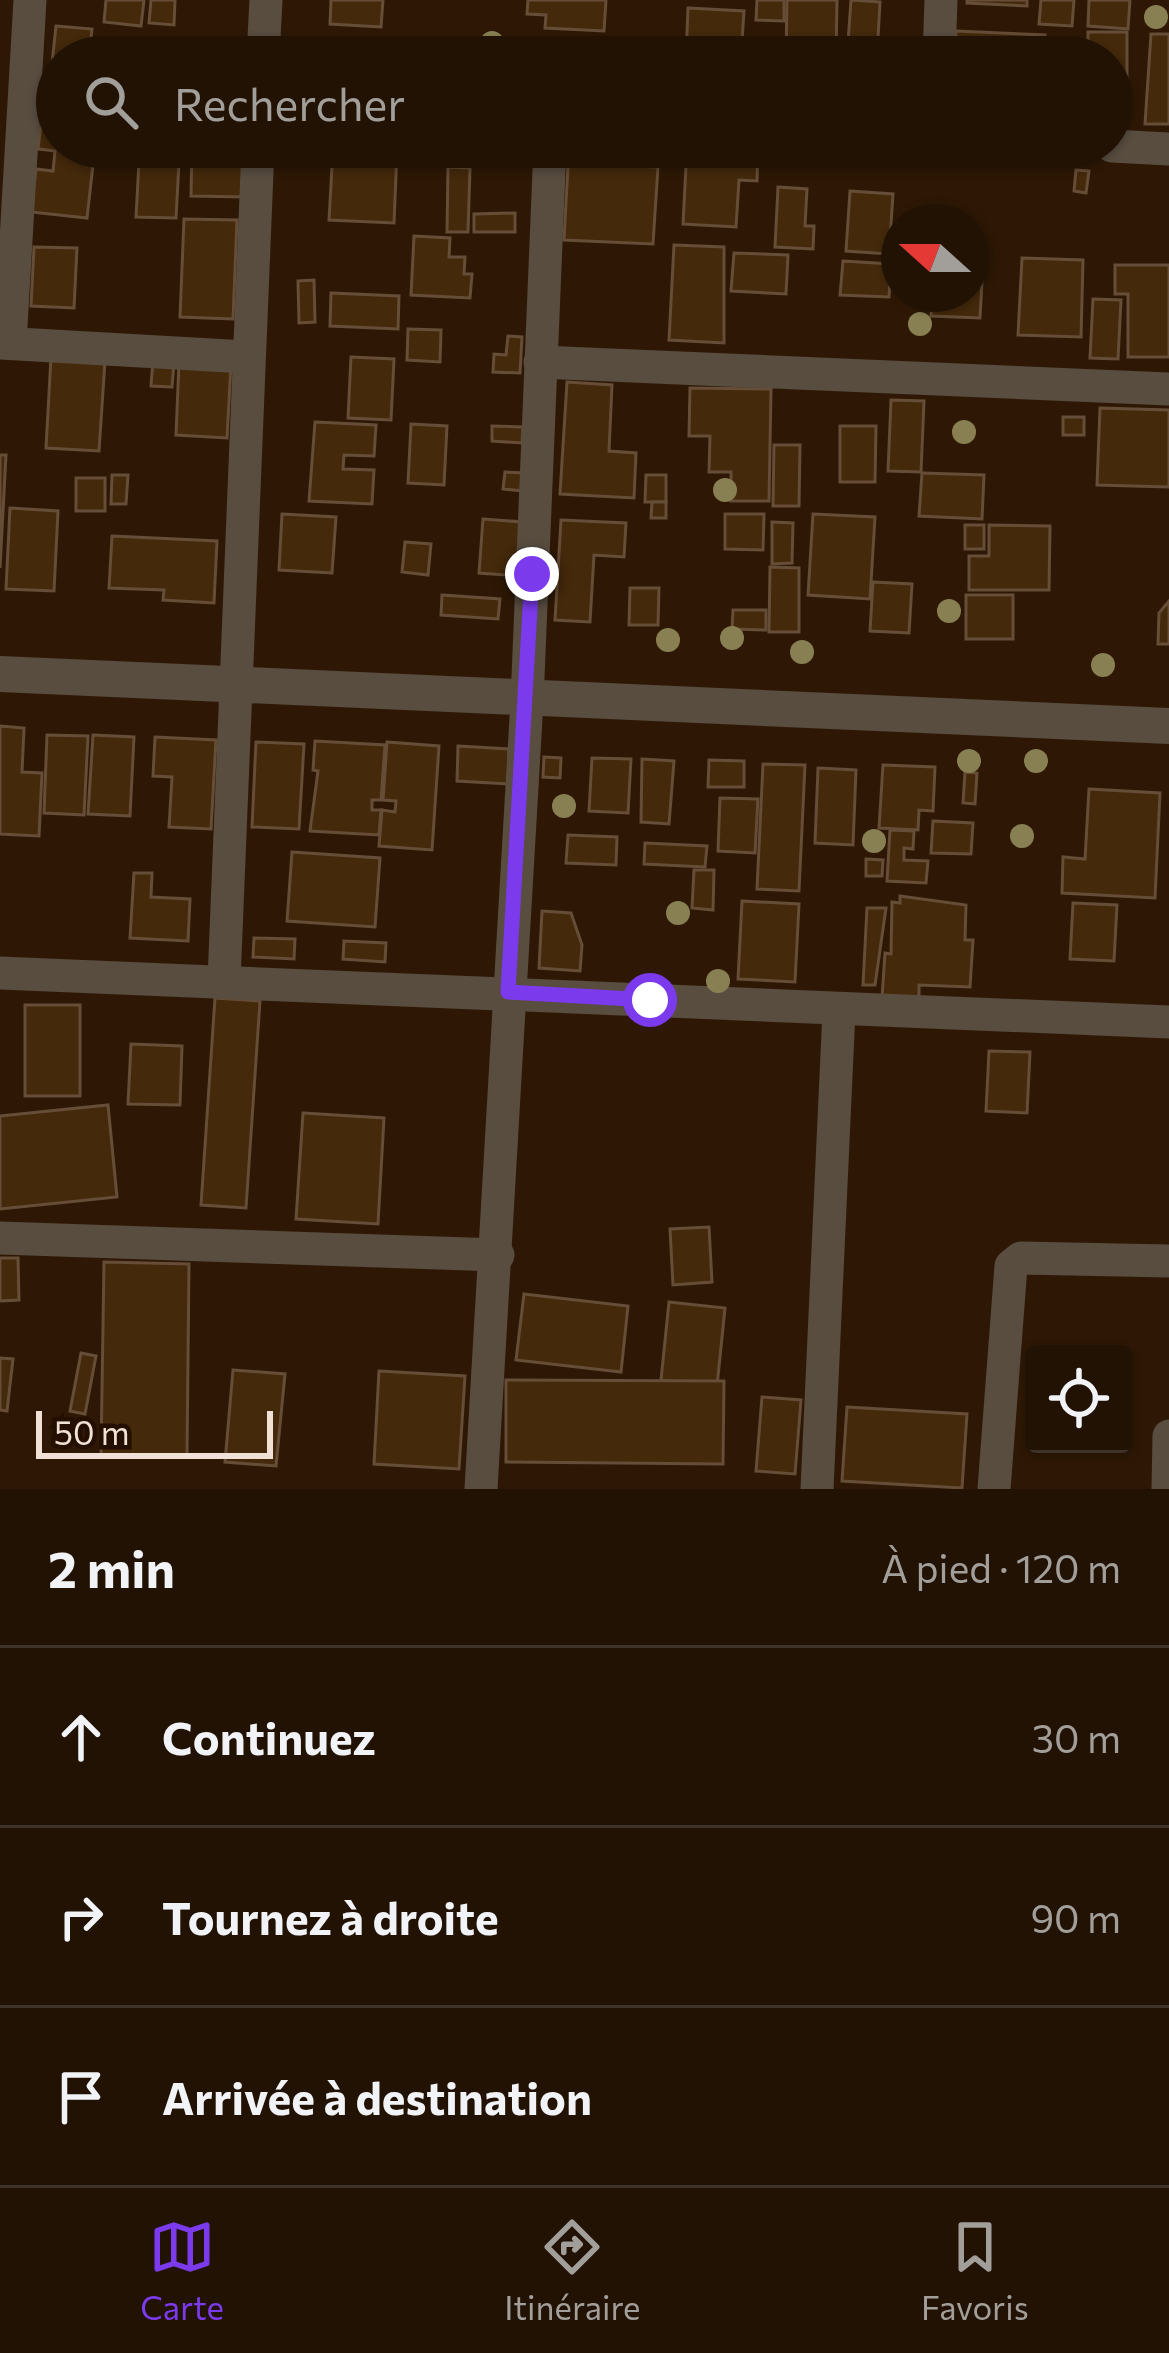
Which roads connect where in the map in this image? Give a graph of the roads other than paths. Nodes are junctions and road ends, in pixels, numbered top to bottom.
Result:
1 (30, 0) edge
2 (266, 0) edge
3 (941, 0) edge
4 (263, 36) edge
5 (940, 36) edge
6 (1133, 147) edge
7 (1169, 148) edge
8 (257, 168) edge
9 (549, 168) edge
10 (5, 343) edge
11 (246, 357) junction
12 (540, 362) junction
13 (1169, 389) edge
14 (0, 674) edge
15 (238, 685) junction
16 (527, 701) junction
17 (1169, 726) edge
18 (0, 973) edge
19 (224, 981) junction
20 (508, 992) junction
21 (839, 1012) junction
22 (1169, 1022) edge
23 (0, 1238) edge
24 (498, 1256) junction
25 (1169, 1261) edge
26 (1169, 1436) edge
27 (481, 1489) edge
28 (817, 1489) edge
29 (994, 1489) edge
30 (1168, 1489) edge

1 - 10 street
2 - 4 street
3 - 5 street
6 - 7 street
8 - 11 street
9 - 12 street
10 - 11 street
11 - 15 street
12 - 13 street
12 - 16 street
14 - 15 street
15 - 16 street
15 - 19 street
16 - 17 street
16 - 20 street
18 - 19 street
19 - 20 street
20 - 21 street
20 - 24 street
21 - 22 street
21 - 28 street
23 - 24 street
24 - 27 street
25 - 29 street
26 - 30 street

